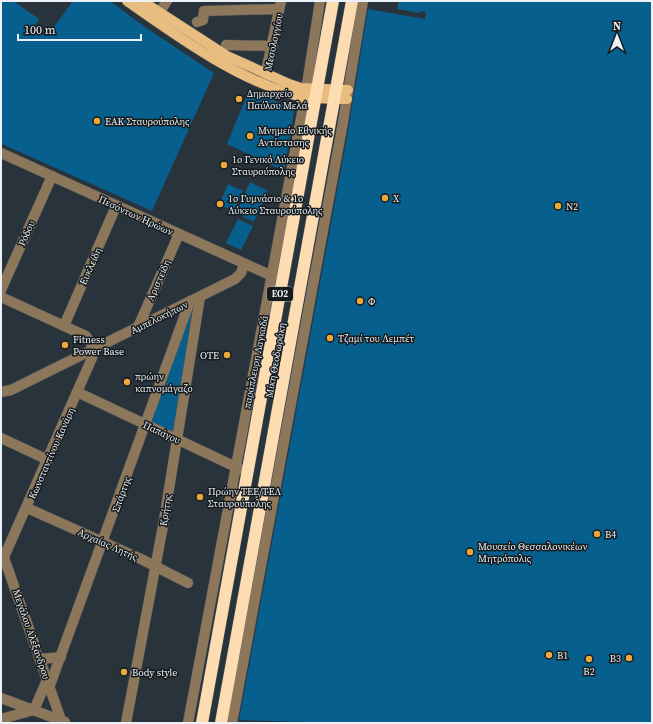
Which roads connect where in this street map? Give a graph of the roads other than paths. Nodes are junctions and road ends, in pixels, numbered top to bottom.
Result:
1 (127, 1) edge
2 (142, 1) edge
3 (167, 1) edge
4 (320, 1) edge
5 (333, 1) edge
6 (352, 1) edge
7 (363, 1) edge
8 (280, 5) edge
9 (157, 16) junction
10 (197, 22) dead end
11 (226, 45) dead end
12 (272, 46) junction
13 (265, 79) junction
14 (311, 93) junction
15 (341, 94) junction
16 (1, 153) edge
17 (52, 176) junction
18 (116, 206) junction
19 (179, 234) junction
20 (244, 264) junction
21 (272, 276) junction
22 (1, 290) edge
23 (200, 296) junction
24 (1, 297) edge
25 (190, 301) junction
26 (64, 326) junction
27 (138, 327) junction
28 (94, 348) junction
29 (290, 372) junction
30 (1, 392) edge
31 (77, 392) junction
32 (146, 425) junction
33 (1, 438) edge
34 (177, 439) junction
35 (48, 460) junction
36 (241, 469) junction
37 (27, 508) junction
38 (103, 542) junction
39 (3, 559) edge
40 (156, 567) junction
41 (188, 583) dead end
42 (61, 657) junction
43 (41, 659) junction
44 (49, 683) junction
45 (1, 698) edge
46 (34, 710) junction
47 (1, 719) edge
48 (64, 722) edge
49 (126, 723) edge
50 (188, 723) edge
51 (202, 723) edge
52 (221, 723) edge
53 (232, 723) edge

1 - 9 main road
2 - 9 main road
3 - 9 street
4 - 14 street, παράπλευρη Λαγκαδά
5 - 14 highway, Μίκη Θεοδωράκη / ΕΟ2
6 - 15 highway, Μίκη Θεοδωράκη / ΕΟ2
7 - 15 street
8 - 10 street
8 - 12 street, Μεσολογγίου
9 - 13 main road
11 - 12 street
12 - 13 street, Μεσολογγίου
13 - 14 main road
14 - 15 main road
14 - 21 street, παράπλευρη Λαγκαδά
14 - 36 highway, Μίκη Θεοδωράκη / ΕΟ2
15 - 29 highway, Μίκη Θεοδωράκη / ΕΟ2
16 - 17 street, Πεσόντων Ηρώων
17 - 18 street, Πεσόντων Ηρώων
17 - 22 street, Ρόδου
18 - 19 street, Πεσόντων Ηρώων
18 - 26 street, Ευκλείδη
19 - 20 street, Πεσόντων Ηρώων
19 - 27 street, Αριστείδη
20 - 21 street, Πεσόντων Ηρώων
20 - 23 street, Αμπελοκήπων
21 - 36 street, παράπλευρη Λαγκαδά
23 - 25 street, Αμπελοκήπων
23 - 34 street, Κρήτης
24 - 26 street
25 - 27 street, Αμπελοκήπων
25 - 32 street, Σπάρτης
26 - 28 street
27 - 28 street, Αμπελοκήπων
28 - 30 street, Αμπελοκήπων
28 - 31 street, Κωνσταντίνου Κανάρη
29 - 52 highway, Μίκη Θεοδωράκη / ΕΟ2
29 - 53 street
31 - 32 street, Παπάγου
31 - 35 street, Κωνσταντίνου Κανάρη
32 - 34 street, Παπάγου
32 - 38 street, Σπάρτης
33 - 35 street
34 - 36 street, Παπάγου
34 - 40 street, Κρήτης
35 - 37 street, Κωνσταντίνου Κανάρη
36 - 50 street, παράπλευρη Λαγκαδά
36 - 51 highway, Μίκη Θεοδωράκη / ΕΟ2
37 - 38 street, Αρχαίας Λητής
37 - 39 street, Κωνσταντίνου Κανάρη
38 - 40 street, Αρχαίας Λητής
38 - 42 street, Σπάρτης
39 - 43 street, Μεγάλου Αλεξάνδρου
40 - 41 street, Αρχαίας Λητής
40 - 49 street, Κρήτης
42 - 43 street
42 - 44 street, Σπάρτης
43 - 44 street, Μεγάλου Αλεξάνδρου
44 - 46 street, Σπάρτης
44 - 48 street, Μεγάλου Αλεξάνδρου
45 - 46 street
45 - 47 street
46 - 47 street
46 - 48 street

